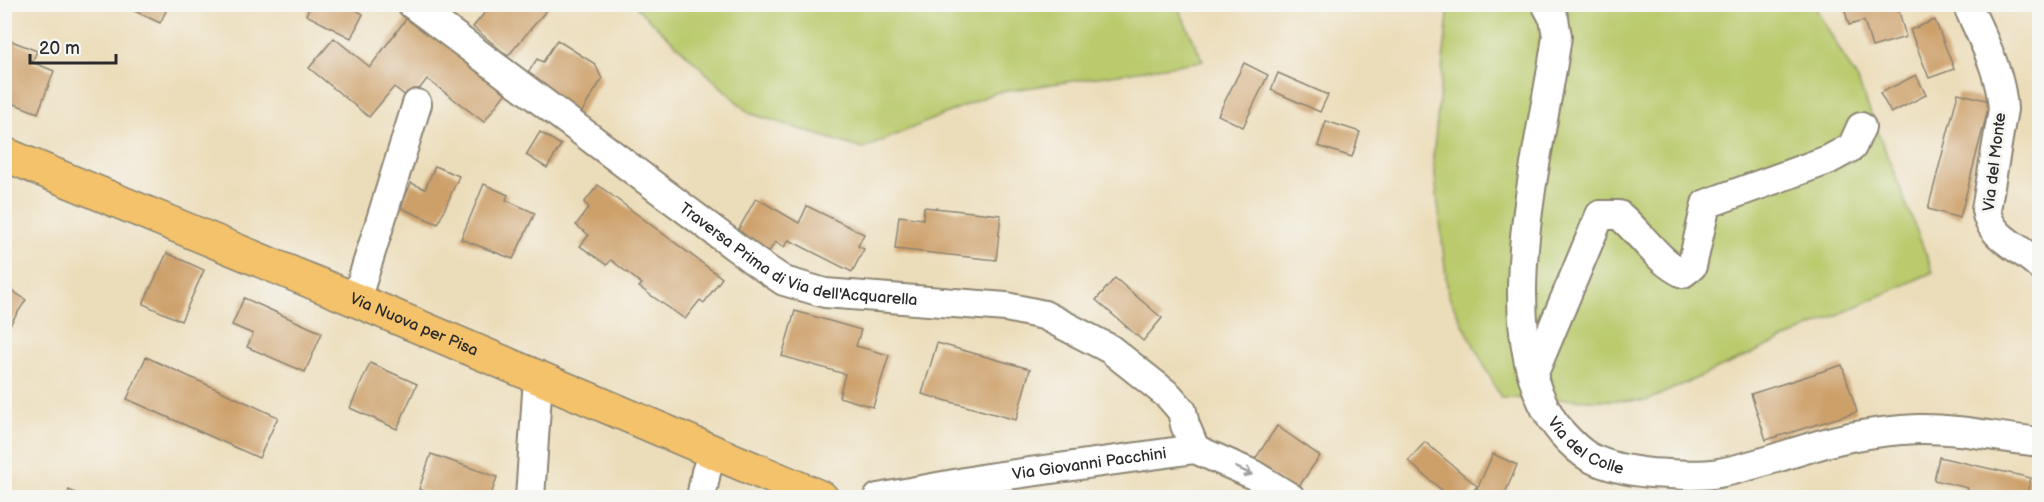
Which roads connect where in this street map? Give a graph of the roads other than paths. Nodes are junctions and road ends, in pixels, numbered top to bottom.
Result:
1 (412, 4) edge
2 (1546, 4) edge
3 (1967, 4) edge
4 (417, 104) dead end
5 (1861, 127) dead end
6 (4, 154) edge
7 (2040, 266) edge
8 (356, 300) junction
9 (1533, 375) junction
10 (538, 378) junction
11 (2040, 442) edge
12 (1195, 449) junction
13 (713, 452) junction
14 (993, 488) edge
15 (530, 498) edge
16 (701, 498) edge
17 (822, 498) edge
18 (878, 498) edge
19 (1291, 498) edge

1 - 12 street, Traversa Prima di Via dell'Acquarella
2 - 9 street, Via del Colle
3 - 7 street, Via del Monte
4 - 8 street
5 - 9 street
6 - 8 main road, Via Nuova per Pisa
8 - 10 main road, Via Nuova per Pisa
9 - 11 street, Via del Colle
10 - 13 main road, Via Nuova per Pisa
10 - 15 street
12 - 14 street, Via Giovanni Pacchini
12 -> 19 street
13 - 16 street
13 - 17 main road, Via Nuova per Pisa
14 - 18 street, Via Giovanni Pacchini

